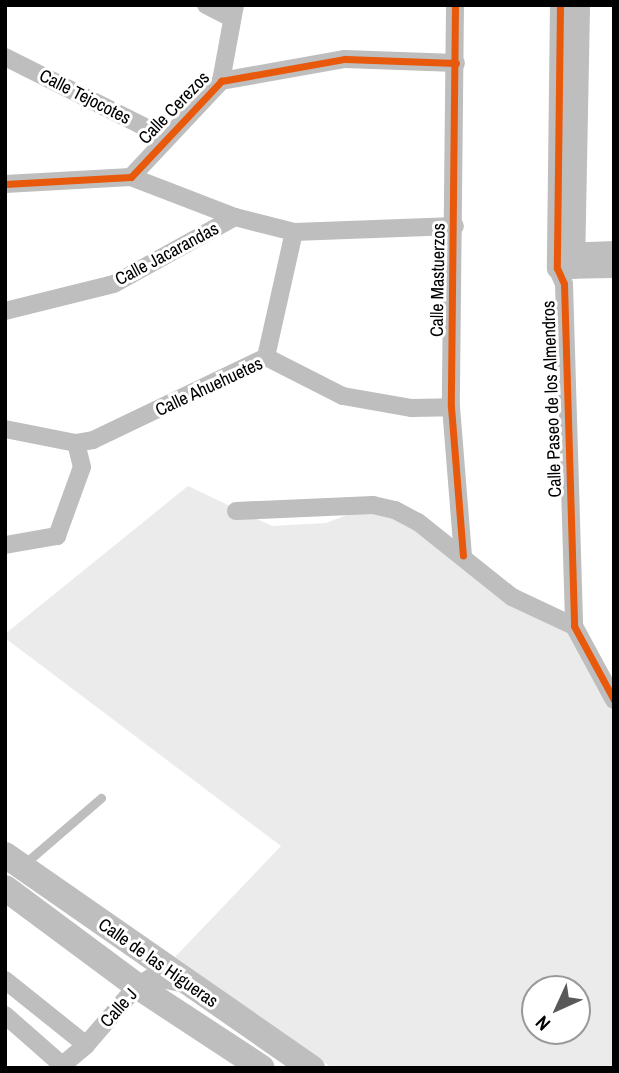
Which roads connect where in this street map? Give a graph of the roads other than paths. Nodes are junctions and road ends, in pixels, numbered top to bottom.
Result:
1 (206, 5) edge
2 (455, 5) edge
3 (560, 5) edge
4 (579, 5) edge
5 (233, 12) edge
6 (5, 57) edge
7 (456, 63) junction
8 (221, 81) junction
9 (165, 137) junction
10 (131, 177) junction
11 (5, 184) edge
12 (235, 217) junction
13 (455, 226) junction
14 (294, 232) junction
15 (614, 251) edge
16 (566, 265) junction
17 (614, 267) edge
18 (5, 311) edge
19 (266, 357) junction
20 (451, 407) junction
21 (5, 429) edge
22 (76, 443) junction
23 (236, 511) dead end
24 (5, 545) edge
25 (463, 556) junction
26 (574, 626) junction
27 (614, 699) edge
28 (101, 798) dead end
29 (13, 861) edge
30 (5, 888) edge
31 (135, 947) junction
32 (84, 948) junction
33 (5, 980) edge
34 (137, 986) junction
35 (190, 986) junction
36 (5, 1015) edge
37 (86, 1045) junction
38 (61, 1067) edge
39 (262, 1068) edge
40 (312, 1068) edge

1 - 5 street
2 - 7 street, Calle Mastuerzos
3 - 16 street, Calle Paseo de los Almendros
4 - 16 street, Calle Paseo de los Almendros
5 - 8 street
6 - 9 street, Calle Tejocotes
7 - 8 street, Calle Cerezos
7 - 13 street, Calle Mastuerzos
8 - 9 street, Calle Cerezos
9 - 10 street, Calle Cerezos
10 - 11 street
10 - 12 street
12 - 14 street, Calle Jacarandas
12 - 18 street, Calle Jacarandas
13 - 14 street, Calle Jacarandas
13 - 20 street, Calle Mastuerzos
14 - 19 street
15 - 16 street
16 - 17 street
16 - 26 street, Calle Paseo de los Almendros
19 - 20 street, Calle Ahuehuetes
19 - 22 street, Calle Ahuehuetes
20 - 25 street, Calle Mastuerzos
21 - 22 street, Calle Ahuehuetes
22 - 24 street
23 - 25 street
25 - 26 street
26 - 27 street, Calle Paseo de los Almendros
28 - 29 lane
29 - 31 main road, Calle de las Higueras
30 - 32 main road, Calle de las Higueras
31 - 32 main road
31 - 35 main road, Calle de las Higueras
32 - 34 main road, Calle de las Higueras
33 - 37 street
34 - 35 street, Calle J
34 - 37 street, Calle J
34 - 39 main road, Calle de las Higueras
35 - 40 main road, Calle de las Higueras
36 - 38 street
37 - 38 street, Calle J

